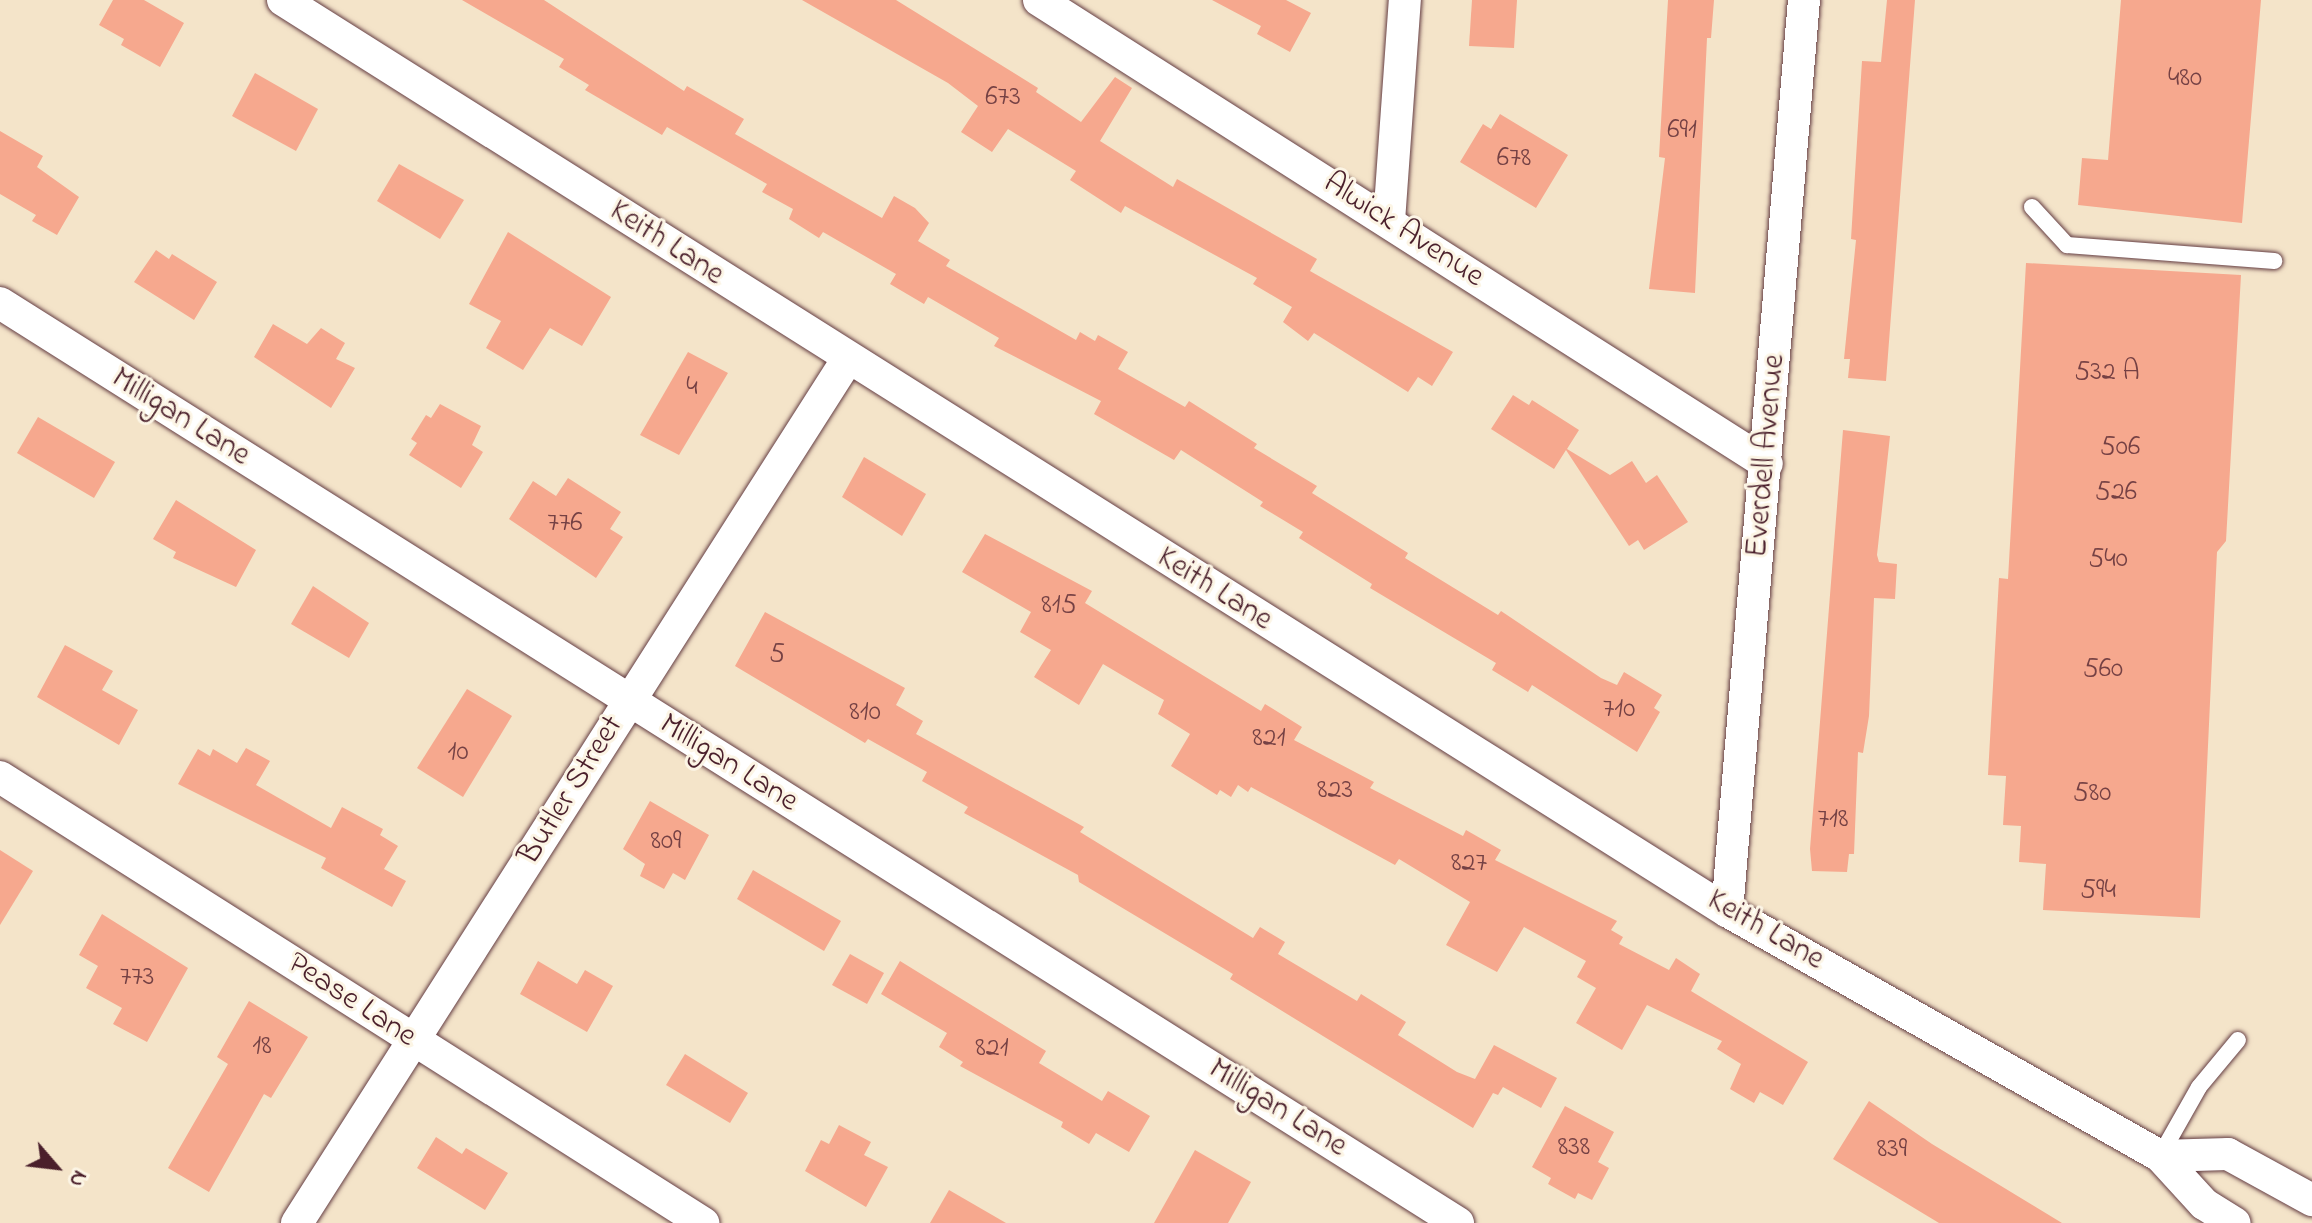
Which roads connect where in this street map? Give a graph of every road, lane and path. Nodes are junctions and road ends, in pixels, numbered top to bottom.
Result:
1 (283, 0) edge
2 (1039, 0) edge
3 (1405, 0) edge
4 (1804, 0) edge
5 (2032, 207) dead end
6 (1389, 221) junction
7 (2274, 261) dead end
8 (0, 303) edge
9 (847, 360) junction
10 (1767, 464) junction
11 (629, 701) junction
12 (0, 777) edge
13 (1727, 911) junction
14 (2238, 1040) dead end
15 (414, 1041) junction
16 (2160, 1156) junction
17 (2312, 1200) edge
18 (297, 1223) edge
19 (703, 1223) edge
20 (1458, 1223) edge
21 (2234, 1223) edge

1 - 9 street, Keith Lane
2 - 6 street, Alwick Avenue
3 - 6 street
4 - 10 street, Everdell Avenue
5 - 7 lane
6 - 10 street, Alwick Avenue
8 - 11 street, Milligan Lane
9 - 11 street, Butler Street
9 - 13 street, Keith Lane
10 - 13 street, Everdell Avenue
11 - 15 street, Butler Street
11 - 20 street, Milligan Lane
12 - 15 street, Pease Lane
13 - 16 street, Keith Lane
14 - 16 lane
15 - 18 street, Butler Street
15 - 19 street, Pease Lane
16 - 17 street
16 - 21 street, Keith Lane

